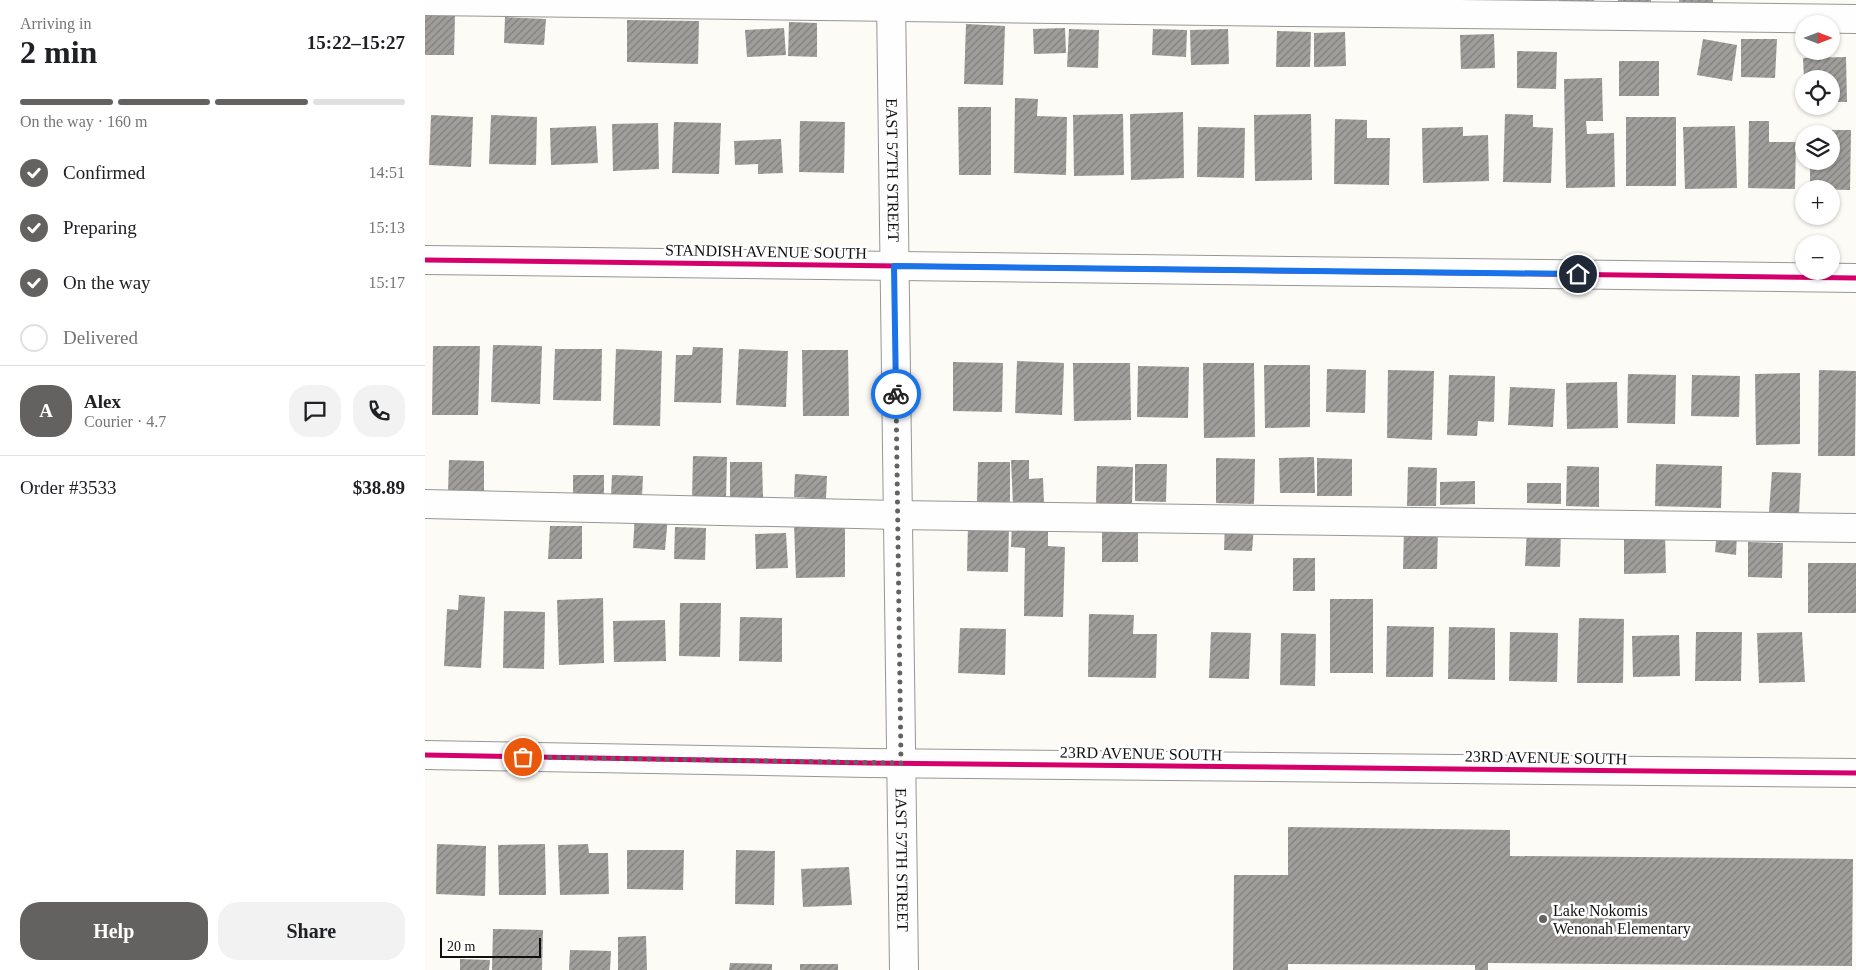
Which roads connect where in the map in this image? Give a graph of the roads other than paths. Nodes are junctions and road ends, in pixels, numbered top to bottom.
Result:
1 (425, 1) edge
2 (891, 4) edge
3 (1856, 19) edge
4 (425, 260) edge
5 (894, 266) junction
6 (1856, 278) edge
7 (425, 504) edge
8 (897, 515) junction
9 (1856, 528) edge
10 (425, 755) edge
11 (901, 763) junction
12 (1856, 773) edge
13 (903, 970) edge

1 - 2 street
2 - 3 street
2 - 5 street, EAST 57TH STREET
4 - 5 street, STANDISH AVENUE SOUTH
5 - 6 street, STANDISH AVENUE SOUTH
5 - 8 street, EAST 57TH STREET
7 - 8 street
8 - 9 street
8 - 11 street, EAST 57TH STREET
10 - 11 street, 23RD AVENUE SOUTH
11 - 12 street, 23RD AVENUE SOUTH
11 - 13 street, EAST 57TH STREET

